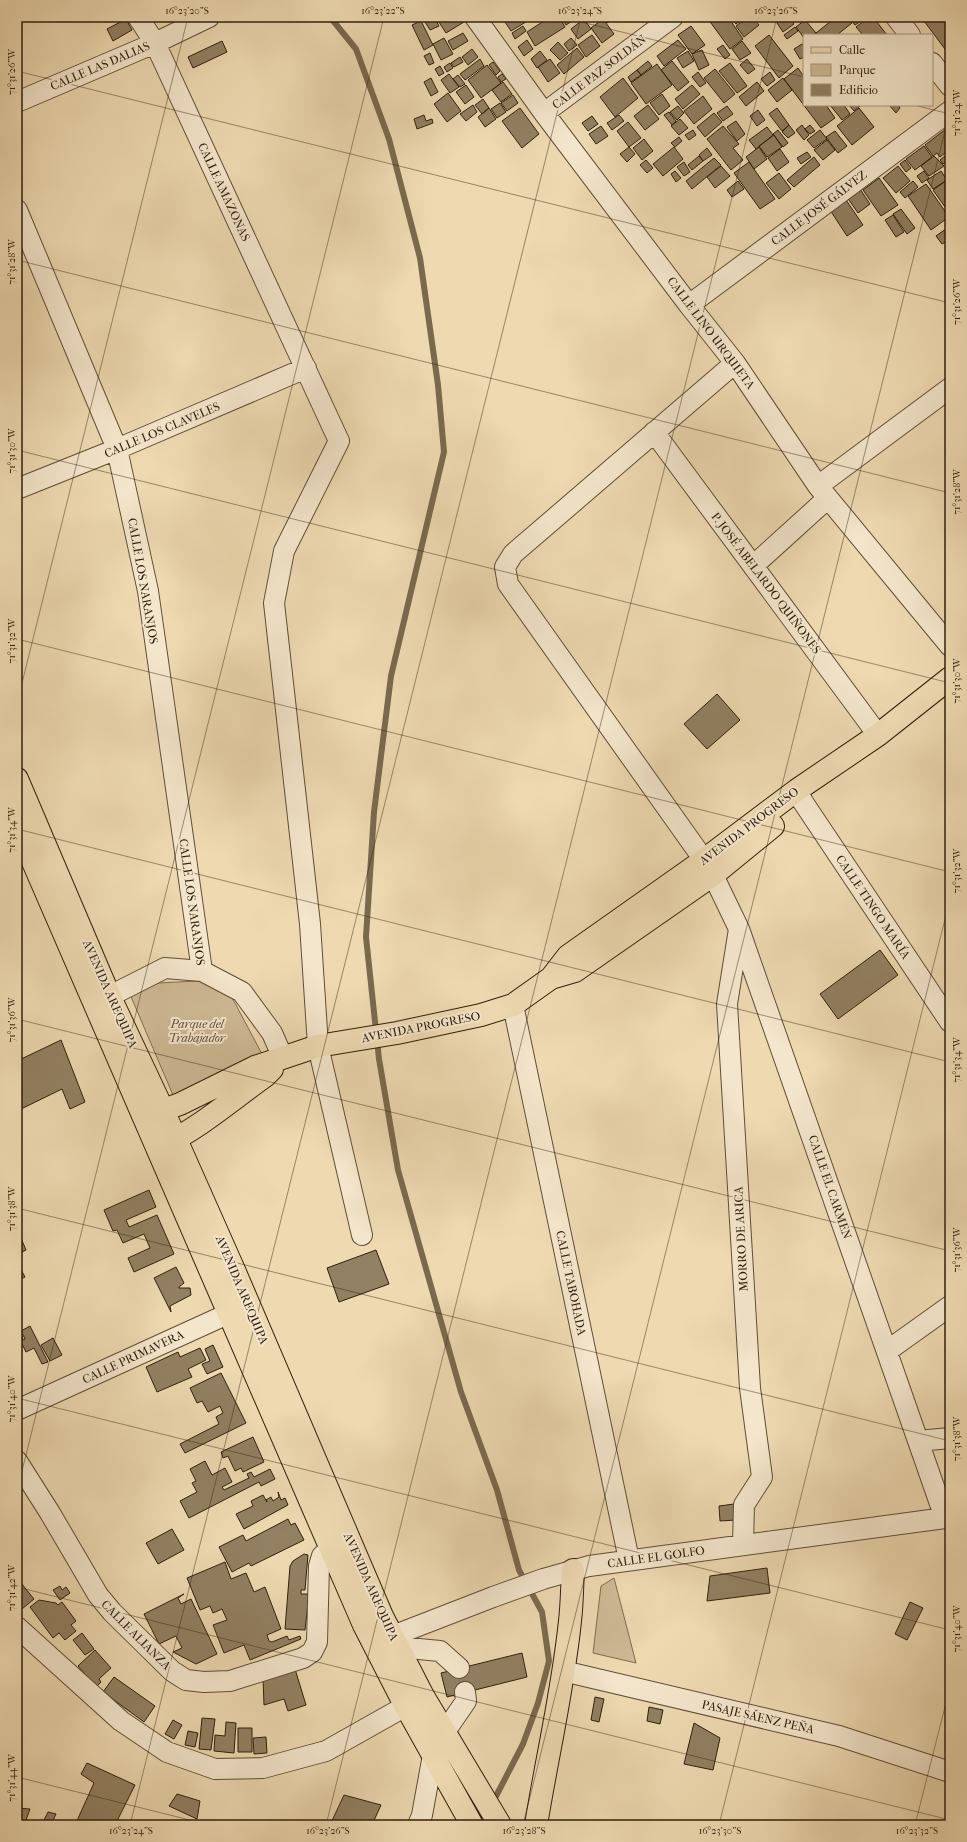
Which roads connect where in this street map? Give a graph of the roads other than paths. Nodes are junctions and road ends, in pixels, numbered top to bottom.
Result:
1 (138, 17) edge
2 (209, 17) edge
3 (475, 17) edge
4 (673, 17) edge
5 (896, 17) edge
6 (909, 34) edge
7 (155, 43) junction
8 (933, 64) edge
9 (950, 86) edge
10 (17, 102) edge
11 (950, 111) edge
12 (544, 113) junction
13 (17, 210) edge
14 (689, 304) junction
15 (735, 363) junction
16 (306, 368) junction
17 (950, 388) edge
18 (654, 432) junction
19 (118, 449) junction
20 (17, 489) edge
21 (823, 492) junction
22 (753, 566) junction
23 (950, 646) edge
24 (950, 678) edge
25 (950, 692) edge
26 (878, 734) junction
27 (17, 778) edge
28 (800, 796) junction
29 (22, 824) edge
30 (708, 868) junction
31 (739, 929) junction
32 (202, 971) junction
33 (102, 999) junction
34 (513, 1006) junction
35 (950, 1022) edge
36 (323, 1045) junction
37 (283, 1058) junction
38 (154, 1113) junction
39 (167, 1143) junction
40 (362, 1235) dead end
41 (950, 1306) edge
42 (239, 1308) junction
43 (886, 1351) junction
44 (17, 1410) edge
45 (950, 1438) edge
46 (918, 1441) junction
47 (17, 1461) edge
48 (948, 1518) edge
49 (743, 1545) junction
50 (330, 1548) junction
51 (629, 1560) junction
52 (573, 1570) junction
53 (17, 1627) edge
54 (388, 1642) junction
55 (459, 1668) dead end
56 (563, 1671) junction
57 (465, 1692) dead end
58 (414, 1701) junction
59 (444, 1733) junction
60 (433, 1755) junction
61 (950, 1772) edge
62 (418, 1825) edge
63 (472, 1825) edge
64 (500, 1825) edge
65 (536, 1825) edge

1 - 7 street, CALLE AMAZONAS
2 - 7 street, CALLE LAS DALIAS
3 - 12 street, CALLE LINO URQUIETA
4 - 12 street, CALLE PAZ SOLDÁN
5 - 6 street
7 - 10 street, CALLE LAS DALIAS
7 - 16 street, CALLE AMAZONAS
8 - 9 street
11 - 14 street, CALLE JOSÉ GÁLVEZ
12 - 14 street, CALLE LINO URQUIETA
13 - 19 street, CALLE LOS NARANJOS
14 - 15 street, CALLE LINO URQUIETA
15 - 18 street, CALLE EL CARMEN
15 - 21 street, CALLE LINO URQUIETA
16 - 19 street, CALLE LOS CLAVELES
16 - 36 street, CALLE AMAZONAS
17 - 21 street
18 - 22 street, P. JOSÉ ABELARDO QUIÑONES
18 - 30 street, CALLE EL CARMEN
19 - 20 street, CALLE LOS CLAVELES
19 - 32 street, CALLE LOS NARANJOS
21 - 22 street
21 - 23 street, CALLE LINO URQUIETA
22 - 26 street, P. JOSÉ ABELARDO QUIÑONES
24 - 26 main road, AVENIDA PROGRESO
25 - 28 main road, AVENIDA PROGRESO
26 - 28 main road, AVENIDA PROGRESO
27 - 29 main road, AVENIDA AREQUIPA
28 - 30 main road, AVENIDA PROGRESO
28 - 35 street, CALLE TINGO MARÍA
29 - 33 main road, AVENIDA AREQUIPA
30 - 31 street, CALLE EL CARMEN
30 - 34 main road, AVENIDA PROGRESO
31 - 43 street, CALLE EL CARMEN
31 - 49 street, MORRO DE ARICA
32 - 33 street
32 - 37 street
33 - 38 main road, AVENIDA AREQUIPA
34 - 36 main road, AVENIDA PROGRESO
34 - 51 street, CALLE TABOHADA
36 - 37 main road, AVENIDA PROGRESO
36 - 40 street
37 - 38 main road, AVENIDA PROGRESO
37 - 39 main road, AVENIDA PROGRESO
38 - 39 main road, AVENIDA AREQUIPA
39 - 42 main road, AVENIDA AREQUIPA
41 - 43 street
42 - 44 street, CALLE PRIMAVERA
42 - 50 main road, AVENIDA AREQUIPA
42 - 54 main road, AVENIDA AREQUIPA
43 - 46 street, CALLE EL CARMEN
45 - 46 street
46 - 48 street, CALLE EL CARMEN
47 - 50 street, CALLE ALIANZA
48 - 49 street, CALLE EL GOLFO
49 - 51 street, CALLE EL GOLFO
50 - 54 main road, AVENIDA AREQUIPA
51 - 52 street, CALLE EL GOLFO
52 - 54 street, CALLE EL GOLFO
52 - 56 main road
53 - 58 street
54 - 55 street
54 - 58 main road, AVENIDA AREQUIPA
56 - 61 street, PASAJE SÁENZ PEÑA
56 - 65 main road
57 - 59 street
58 - 59 main road, AVENIDA AREQUIPA
58 - 60 main road, AVENIDA AREQUIPA
59 - 64 main road, AVENIDA AREQUIPA
60 - 62 street
60 - 63 main road, AVENIDA AREQUIPA

